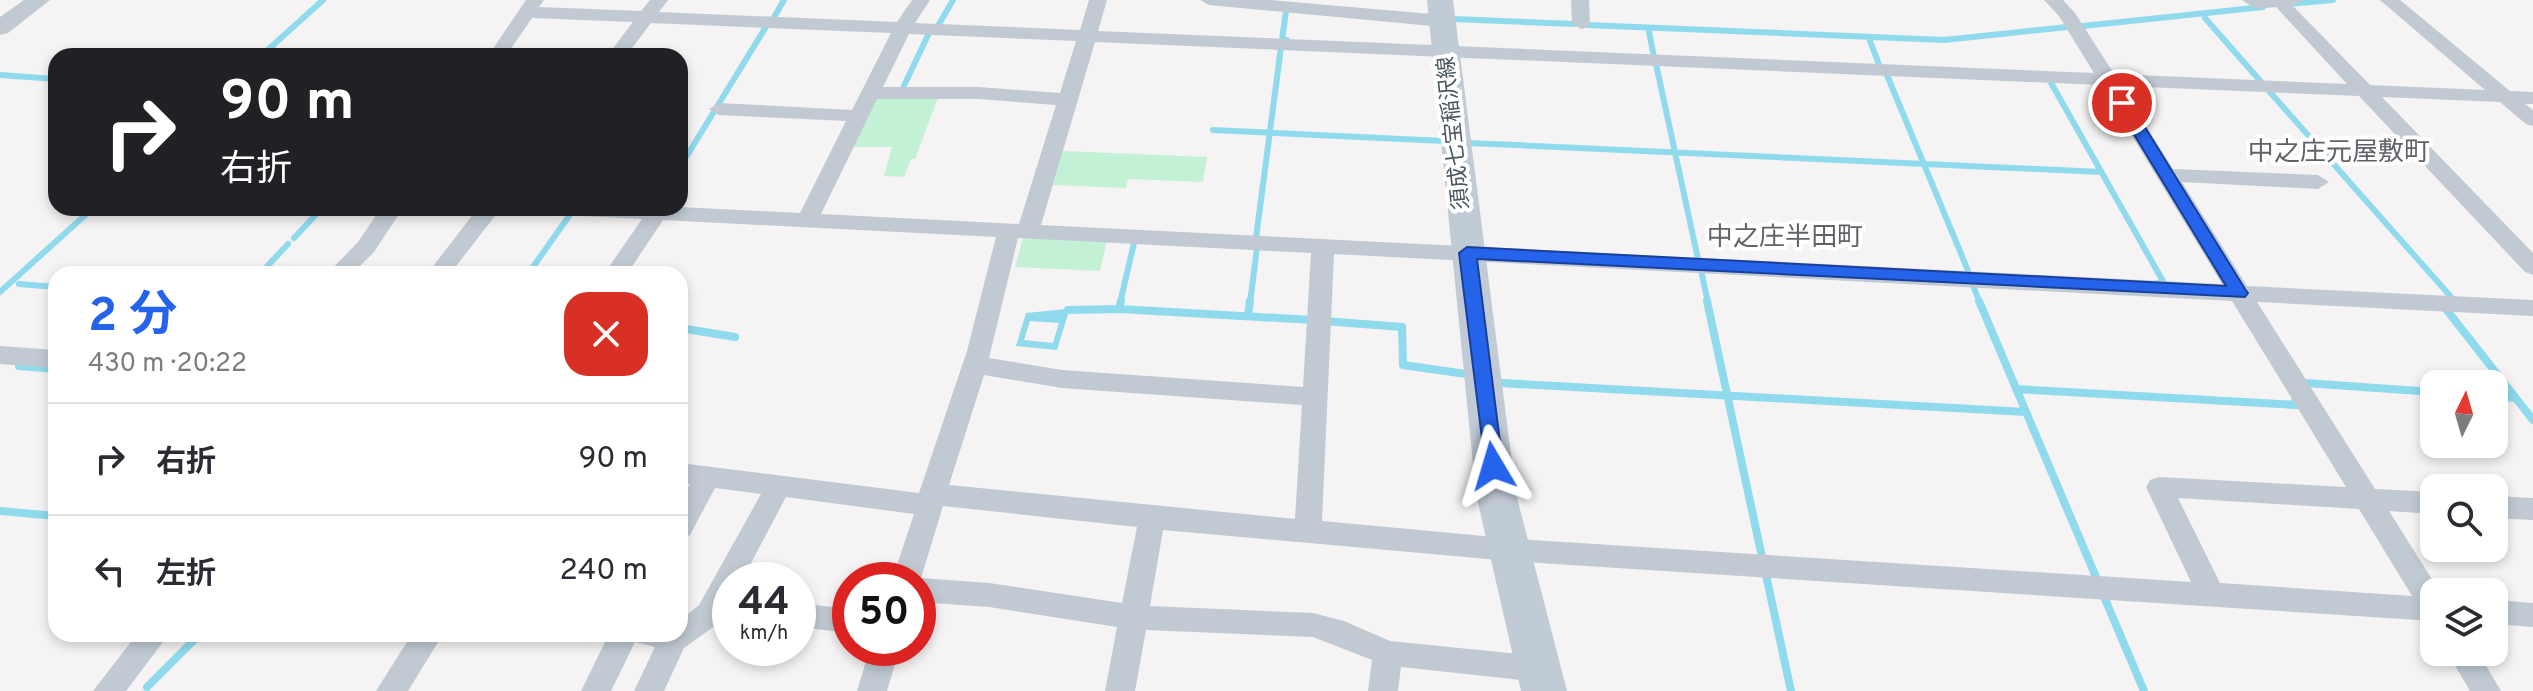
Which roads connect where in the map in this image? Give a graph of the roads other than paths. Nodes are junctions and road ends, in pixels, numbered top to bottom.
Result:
1 (39, 0) edge
2 (659, 0) edge
3 (921, 0) edge
4 (1098, 0) edge
5 (1209, 0) edge
6 (1580, 0) edge
7 (2053, 0) edge
8 (2251, 0) edge
9 (2389, 0) edge
10 (2290, 4) edge
11 (531, 6) edge
12 (647, 17) junction
13 (1581, 23) dead end
14 (1443, 24) edge
15 (0, 28) edge
16 (903, 28) junction
17 (1087, 36) junction
18 (502, 48) edge
19 (622, 48) edge
20 (2107, 79) junction
21 (2364, 91) junction
22 (871, 93) junction
23 (2505, 97) junction
24 (2533, 98) edge
25 (1068, 100) junction
26 (719, 109) dead end
27 (859, 116) junction
28 (2533, 120) edge
29 (2166, 175) junction
30 (2318, 182) dead end
31 (688, 214) edge
32 (387, 216) edge
33 (484, 216) edge
34 (655, 216) edge
35 (807, 220) junction
36 (1019, 232) junction
37 (1323, 246) junction
38 (1467, 253) junction
39 (346, 266) edge
40 (444, 266) edge
41 (621, 266) edge
42 (2533, 267) edge
43 (2239, 293) junction
44 (2533, 308) edge
45 (0, 355) edge
46 (48, 358) edge
47 (975, 365) junction
48 (1315, 397) junction
49 (688, 474) edge
50 (707, 477) junction
51 (779, 486) junction
52 (930, 499) junction
53 (2367, 499) junction
54 (2420, 502) edge
55 (2508, 508) edge
56 (2533, 509) edge
57 (688, 512) edge
58 (1152, 518) junction
59 (1308, 531) junction
60 (1509, 549) junction
61 (743, 562) edge
62 (911, 562) edge
63 (2420, 585) edge
64 (936, 591) edge
65 (2211, 595) junction
66 (2420, 607) edge
67 (712, 612) edge
68 (2508, 613) edge
69 (2533, 615) edge
70 (1134, 617) junction
71 (688, 632) edge
72 (148, 642) edge
73 (423, 642) edge
74 (620, 642) edge
75 (672, 642) edge
76 (1388, 653) junction
77 (880, 666) edge
78 (2471, 666) edge
79 (1542, 680) edge
80 (113, 690) edge
81 (391, 691) edge
82 (596, 691) edge
83 (649, 691) edge
84 (872, 691) edge
85 (1120, 691) edge
86 (1383, 691) edge
87 (2486, 691) edge

1 - 15 street
2 - 12 street
3 - 16 street
4 - 17 street
5 - 14 street
6 - 13 street
7 - 20 street
8 - 10 street
9 - 23 street
10 - 21 street
11 - 12 street
11 - 18 street
12 - 16 street
12 - 19 street
14 - 17 street
14 - 20 street
14 - 38 main road, 須成七宝稲沢線
16 - 17 street
16 - 22 street
17 - 25 street
20 - 21 street
20 - 29 street
21 - 23 street
21 - 42 street
22 - 25 street
22 - 27 street
23 - 24 street
23 - 28 street
25 - 36 street
26 - 27 street
27 - 35 street
29 - 30 street
29 - 43 street
31 - 35 street
32 - 39 street
33 - 40 street
34 - 41 street
35 - 36 street
36 - 37 street
36 - 47 street
37 - 38 street
37 - 48 street
38 - 43 street
38 - 60 main road, 須成七宝稲沢線
43 - 44 street
43 - 53 street
45 - 46 street
47 - 48 street
47 - 52 street
48 - 59 street
49 - 50 street
50 - 51 street
50 - 57 street
51 - 52 street
51 - 61 street
52 - 58 street
52 - 62 street
53 - 54 street
53 - 63 street
53 - 65 street
55 - 56 street
58 - 59 street
58 - 70 street
59 - 60 street
60 - 65 street
60 - 79 main road, 須成七宝稲沢線
64 - 70 street
65 - 66 street
67 - 71 street
68 - 69 street
70 - 76 street
70 - 85 street
72 - 80 street
73 - 81 street
74 - 82 street
75 - 83 street
76 - 79 street
76 - 86 street
77 - 84 street
78 - 87 street

